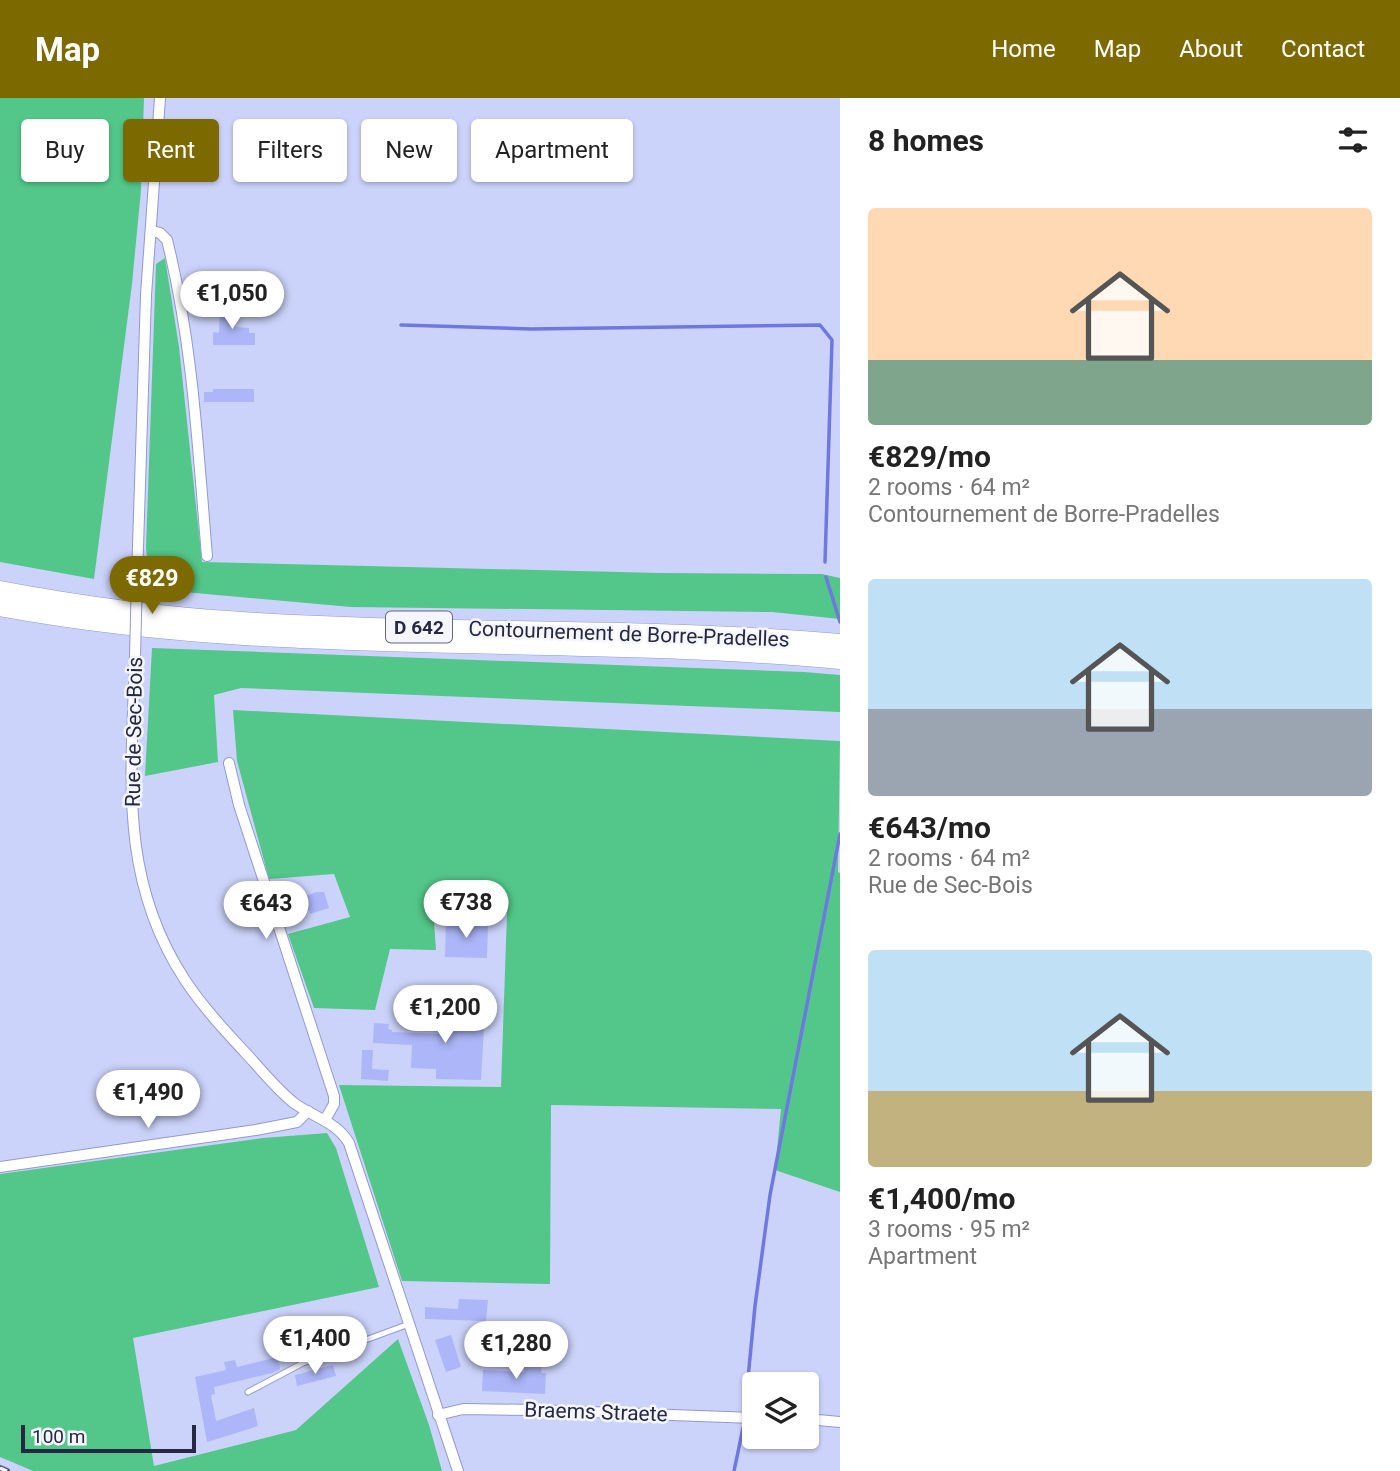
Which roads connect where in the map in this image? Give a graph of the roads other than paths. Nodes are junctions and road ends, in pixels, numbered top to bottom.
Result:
1 (160, 98) edge
2 (152, 231) junction
3 (206, 556) dead end
4 (0, 590) edge
5 (0, 607) edge
6 (840, 643) edge
7 (840, 660) edge
8 (229, 764) dead end
9 (308, 1111) junction
10 (325, 1120) junction
11 (0, 1167) edge
12 (409, 1324) junction
13 (248, 1392) dead end
14 (438, 1415) junction
15 (742, 1418) edge
16 (819, 1420) edge
17 (840, 1422) edge
18 (458, 1471) edge

1 - 2 street, Rue de Sec-Bois
2 - 3 street
2 - 9 street, Rue de Sec-Bois, bridge
4 - 6 highway, Contournement de Borre-Pradelles / D 642
5 - 7 highway, D 642
8 - 10 street
9 - 10 street, Rue de Sec-Bois
9 - 11 street
10 - 12 street, Rue de Sec-Bois
12 - 13 lane
12 - 14 street, Rue de Sec-Bois
14 - 15 street, Braems Straete
14 - 18 street, Rue de Sec-Bois
16 - 17 street

